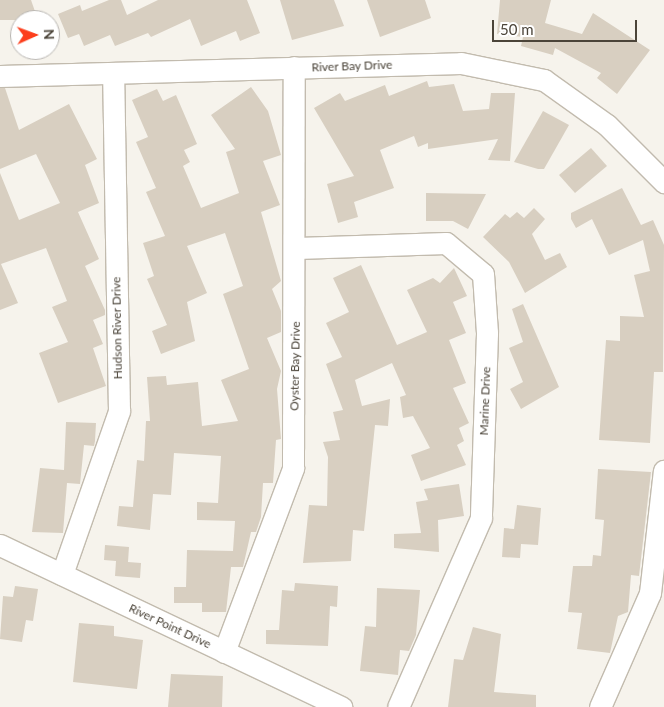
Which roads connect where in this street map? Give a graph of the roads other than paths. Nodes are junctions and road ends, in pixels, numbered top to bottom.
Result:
1 (294, 67) junction
2 (113, 73) junction
3 (0, 76) edge
4 (664, 182) edge
5 (297, 248) junction
6 (664, 471) edge
7 (0, 545) edge
8 (62, 574) junction
9 (224, 652) junction
10 (341, 707) edge
11 (398, 707) edge
12 (600, 707) edge

1 - 2 street, River Bay Drive
1 - 4 street, River Bay Drive
1 - 5 street, Oyster Bay Drive
2 - 3 street, River Bay Drive
2 - 8 street, Hudson River Drive
5 - 9 street, Oyster Bay Drive
5 - 11 street, Marine Drive
6 - 12 street
7 - 8 street, River Point Drive
8 - 9 street, River Point Drive
9 - 10 street, River Point Drive

